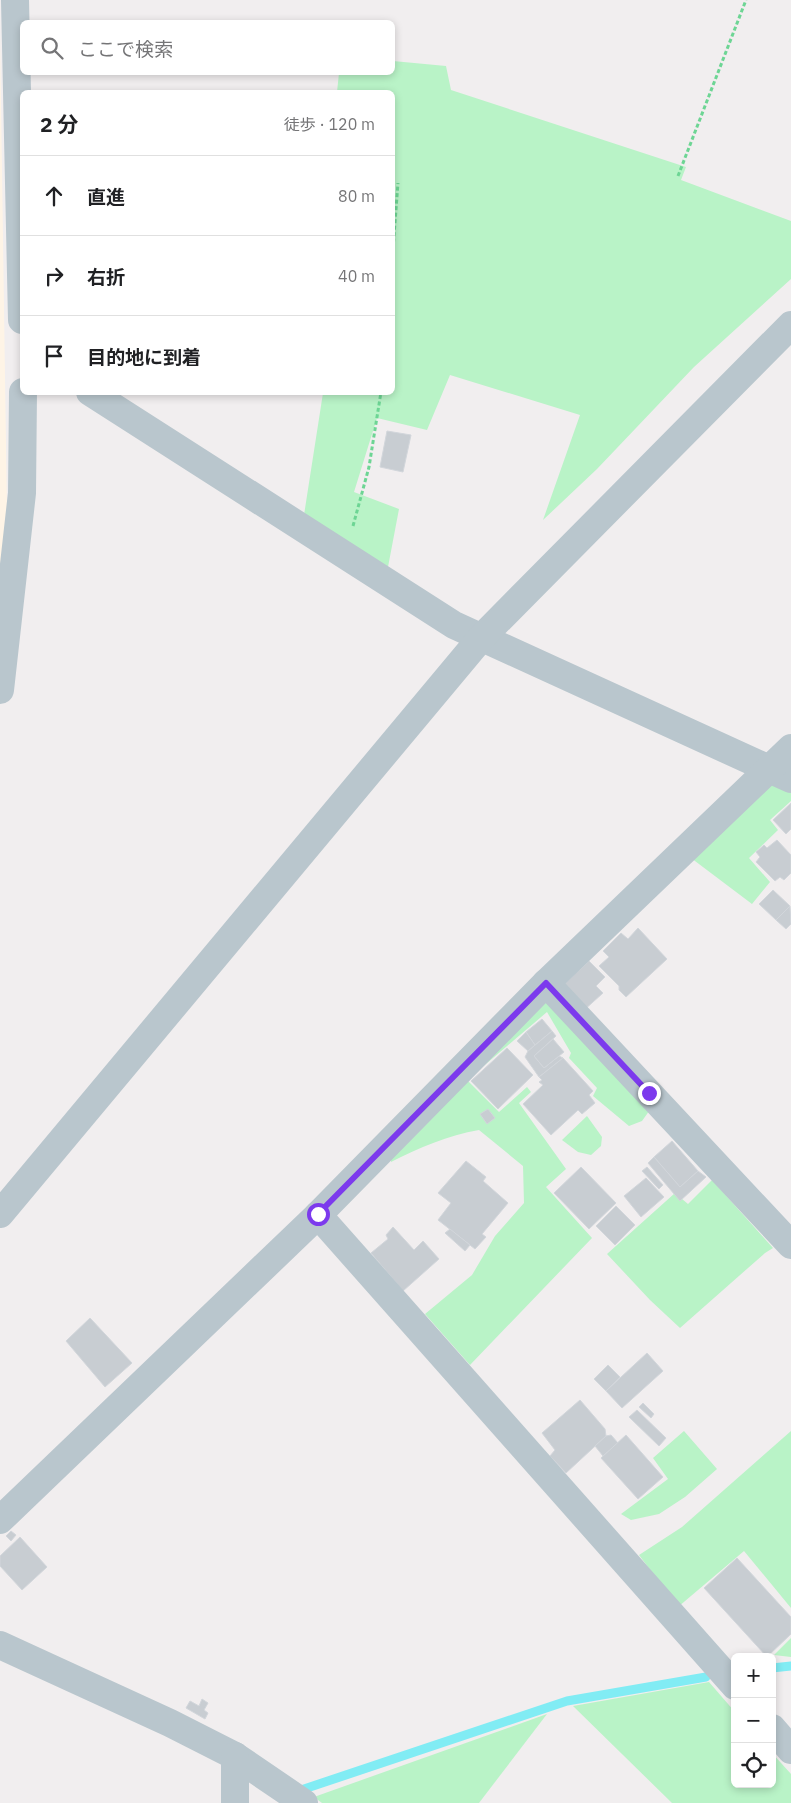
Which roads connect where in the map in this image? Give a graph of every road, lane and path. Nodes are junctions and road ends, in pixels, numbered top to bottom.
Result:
1 (15, 0) edge
2 (746, 0) edge
3 (678, 176) dead end
4 (398, 183) dead end
5 (395, 222) edge
6 (20, 229) edge
7 (791, 325) edge
8 (23, 395) edge
9 (95, 395) edge
10 (381, 395) edge
11 (340, 552) junction
12 (481, 638) junction
13 (0, 690) edge
14 (791, 748) edge
15 (780, 774) edge
16 (546, 983) junction
17 (0, 1214) edge
18 (318, 1214) junction
19 (791, 1244) edge
20 (0, 1520) edge
21 (0, 1645) edge
22 (731, 1681) edge
23 (776, 1733) edge
24 (791, 1750) edge
25 (235, 1756) junction
26 (235, 1803) edge
27 (304, 1803) edge

1 - 6 street
2 - 3 path
4 - 5 path
7 - 12 street
8 - 13 street
9 - 11 street
10 - 11 path
11 - 12 street
12 - 15 street
12 - 17 street
14 - 15 street
15 - 16 street
16 - 18 street
16 - 19 street
18 - 20 street
18 - 22 street
21 - 25 street
23 - 24 street
25 - 26 street
25 - 27 street

